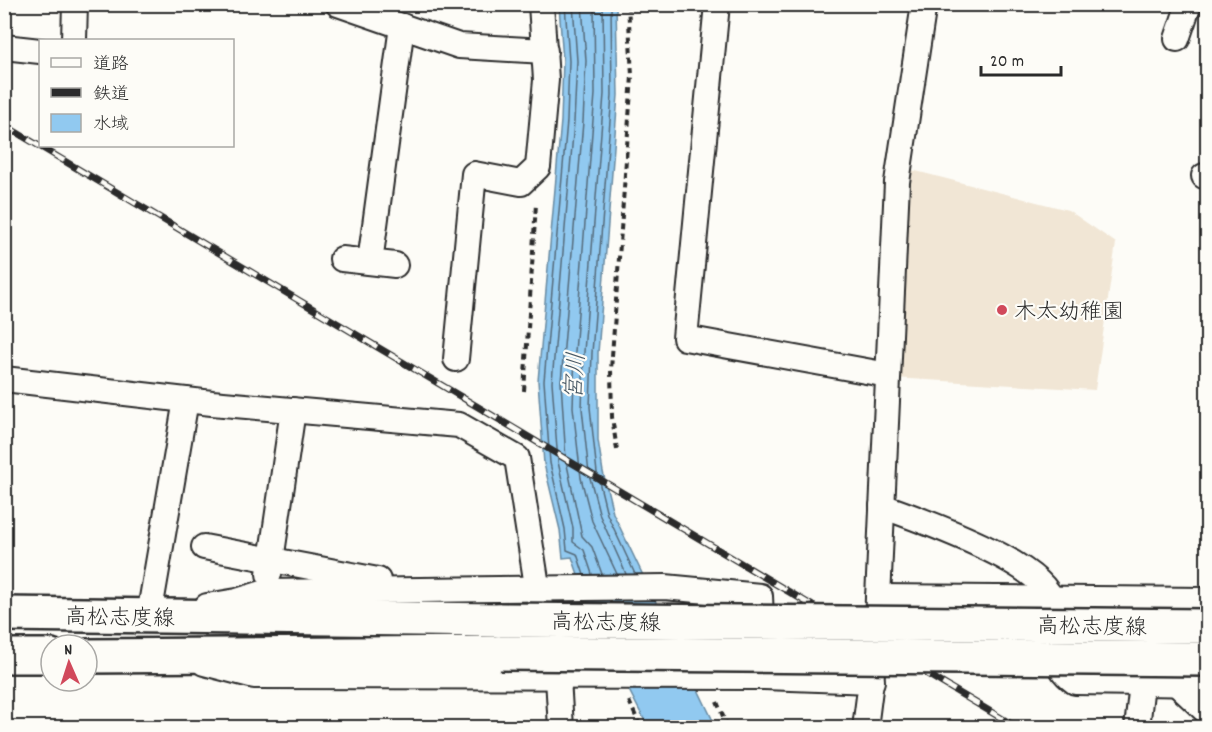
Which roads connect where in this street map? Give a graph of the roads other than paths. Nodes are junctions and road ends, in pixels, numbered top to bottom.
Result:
1 (75, 4) edge
2 (338, 4) edge
3 (541, 4) edge
4 (717, 4) edge
5 (924, 4) edge
6 (1189, 4) edge
7 (402, 26) junction
8 (74, 39) edge
9 (1177, 39) dead end
10 (4, 47) edge
11 (39, 51) edge
12 (545, 51) junction
13 (342, 259) dead end
14 (370, 262) junction
15 (395, 265) dead end
16 (456, 359) dead end
17 (888, 375) junction
18 (4, 379) edge
19 (186, 400) junction
20 (293, 410) junction
21 (882, 506) junction
22 (204, 547) dead end
23 (271, 558) junction
24 (665, 588) junction
25 (537, 589) junction
26 (424, 590) junction
27 (570, 590) junction
28 (266, 592) junction
29 (878, 597) junction
30 (1052, 598) junction
31 (1208, 600) edge
32 (4, 614) edge
33 (149, 616) junction
34 (1208, 626) edge
35 (4, 656) edge
36 (39, 656) edge
37 (99, 656) edge
38 (179, 657) junction
39 (1208, 659) edge
40 (765, 676) junction
41 (558, 678) junction
42 (872, 681) junction
43 (1142, 683) junction
44 (1177, 684) junction
45 (1208, 684) edge
46 (622, 686) junction
47 (710, 686) junction
48 (1208, 714) edge
49 (561, 728) edge
50 (865, 728) edge
51 (1137, 728) edge

1 - 8 street
2 - 7 street
3 - 12 street
4 - 17 street
5 - 17 street
6 - 9 street
7 - 12 street
7 - 14 street
10 - 11 street
12 - 16 street
13 - 14 street
14 - 15 street
17 - 21 street
18 - 19 street
19 - 20 street
19 - 33 street
20 - 23 street
20 - 25 street
21 - 29 street
21 - 30 street
22 - 23 street
23 - 26 street
23 - 28 street
24 - 27 street
24 - 40 street
24 - 47 street
25 - 26 street
25 - 27 street
25 - 41 street
26 - 28 street
27 - 46 street
28 - 33 street
29 - 30 street
29 - 42 street
30 - 31 street
30 - 43 street
32 - 33 main road, 高松志度線
33 - 34 main road, 高松志度線, bridge
35 - 36 main road, 高松志度線
37 - 38 main road, 高松志度線
38 - 39 main road, 高松志度線, bridge
38 - 41 street
40 - 42 street
40 - 47 street
41 - 46 street
41 - 49 street
42 - 50 street
43 - 44 street
43 - 51 street
44 - 45 street
44 - 48 street
46 - 47 street

